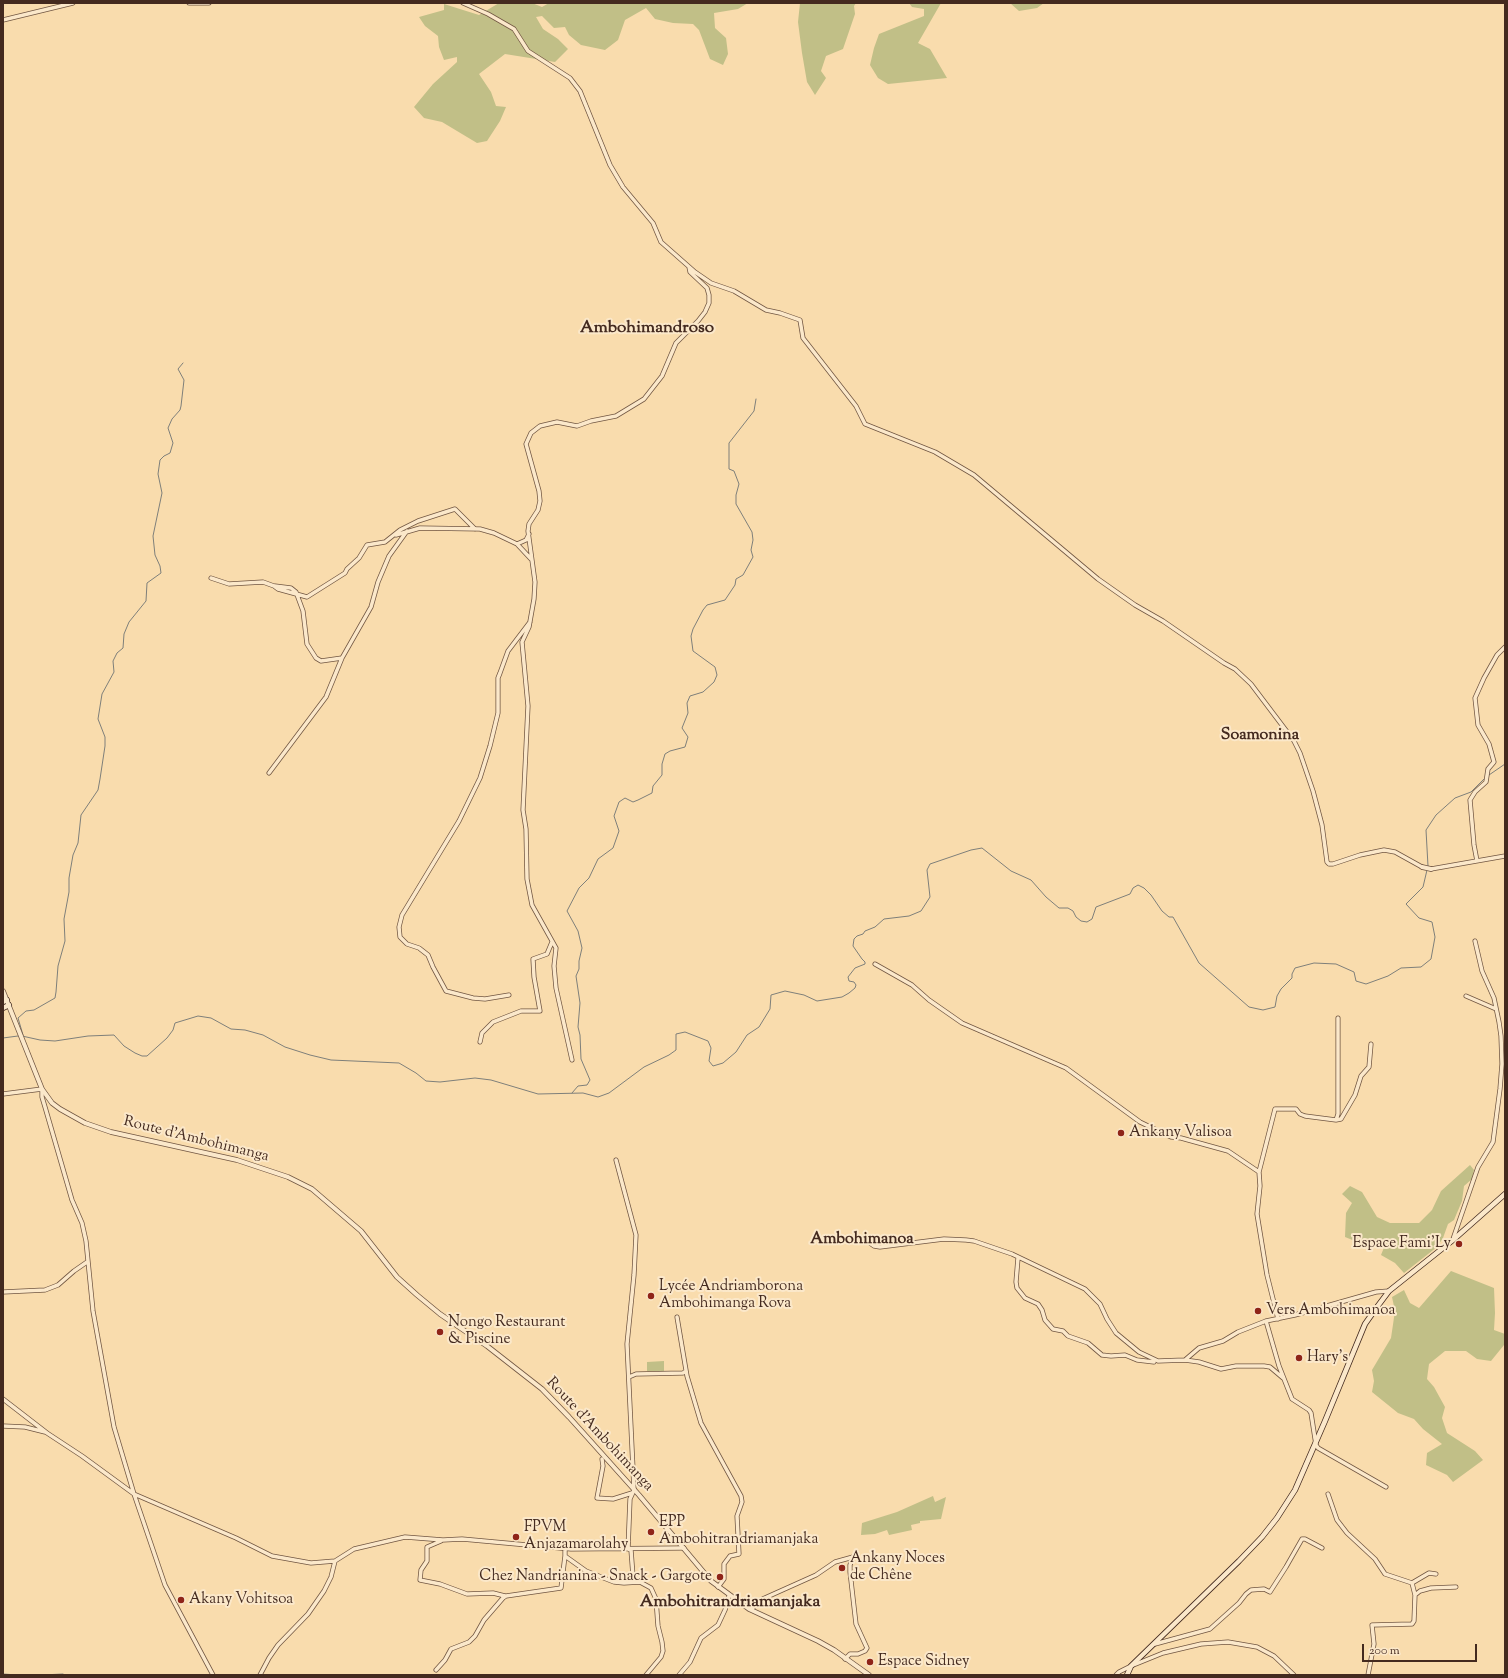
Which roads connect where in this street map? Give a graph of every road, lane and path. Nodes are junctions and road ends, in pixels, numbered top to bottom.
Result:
1 (73, 3) edge
2 (189, 3) edge
3 (209, 3) edge
4 (463, 3) edge
5 (3, 20) edge
6 (688, 266) junction
7 (475, 529) junction
8 (407, 531) junction
9 (529, 534) junction
10 (396, 535) junction
11 (517, 544) junction
12 (532, 560) junction
13 (211, 578) dead end
14 (296, 595) junction
15 (530, 621) junction
16 (1505, 647) edge
17 (342, 658) junction
18 (270, 773) dead end
19 (1505, 856) edge
20 (1477, 861) junction
21 (1422, 867) joint
22 (1431, 869) joint
23 (1475, 941) dead end
24 (552, 942) junction
25 (876, 964) dead end
26 (3, 991) edge
27 (509, 995) dead end
28 (1466, 996) dead end
29 (6, 1003) edge
30 (3, 1008) edge
31 (1496, 1009) junction
32 (1338, 1018) dead end
33 (480, 1042) dead end
34 (1371, 1044) dead end
35 (572, 1060) dead end
36 (42, 1089) junction
37 (3, 1094) edge
38 (1336, 1120) junction
39 (616, 1160) dead end
40 (1259, 1172) junction
41 (1505, 1194) edge
42 (1453, 1240) junction
43 (867, 1241) dead end
44 (1018, 1258) junction
45 (87, 1262) junction
46 (3, 1292) edge
47 (1389, 1292) junction
48 (677, 1317) dead end
49 (1278, 1319) junction
50 (1266, 1321) junction
51 (1184, 1360) junction
52 (1154, 1362) dead end
53 (686, 1371) junction
54 (629, 1377) junction
55 (1285, 1380) junction
56 (3, 1400) edge
57 (3, 1426) edge
58 (47, 1433) junction
59 (1316, 1444) junction
60 (602, 1459) dead end
61 (1386, 1487) dead end
62 (633, 1491) junction
63 (134, 1494) junction
64 (1328, 1494) dead end
65 (443, 1540) junction
66 (565, 1548) junction
67 (684, 1548) junction
68 (1322, 1548) dead end
69 (628, 1549) junction
70 (565, 1556) junction
71 (335, 1561) junction
72 (1436, 1574) dead end
73 (636, 1582) junction
74 (1412, 1583) junction
75 (718, 1587) junction
76 (1456, 1587) dead end
77 (1415, 1595) junction
78 (506, 1596) junction
79 (729, 1596) junction
80 (749, 1610) junction
81 (1154, 1644) junction
82 (845, 1659) junction
83 (1131, 1666) junction
84 (436, 1670) dead end
85 (213, 1675) edge
86 (260, 1675) edge
87 (646, 1675) edge
88 (679, 1675) edge
89 (869, 1675) edge
90 (1116, 1675) edge
91 (1126, 1675) edge
92 (1294, 1675) edge
93 (1368, 1675) edge

1 - 5 street
2 - 3 street
4 - 6 street
6 - 9 street
6 - 21 street
7 - 8 street
7 - 10 street
7 - 11 street
8 - 10 street
8 - 17 street
9 - 11 street
9 - 12 street
10 - 14 street
11 - 12 street
12 - 15 street
13 - 14 street
14 - 17 street
15 - 24 street
15 - 27 street
16 - 20 street
17 - 18 street
19 - 20 street
20 - 22 street
21 - 22 street
23 - 31 street
24 - 33 street
24 - 35 street
25 - 40 street
26 - 29 street, Route d'Ambohimanga
28 - 31 street
29 - 30 main road
29 - 36 street, Route d'Ambohimanga
31 - 42 street
32 - 38 street
34 - 38 street
36 - 37 street
36 - 45 street
36 - 62 street, Route d'Ambohimanga
38 - 40 street
39 - 54 street
40 - 49 street
41 - 42 main road
42 - 47 main road
43 - 44 street
44 - 51 street
44 - 52 street
45 - 46 street
45 - 63 street
47 - 49 street
47 - 59 main road
48 - 53 street
49 - 50 street
50 - 51 street
50 - 55 street
51 - 55 street
53 - 54 street
53 - 75 street
54 - 62 street
55 - 59 street
56 - 58 street
57 - 58 street
58 - 63 street
59 - 61 street
59 - 81 main road
60 - 62 street
62 - 67 street, Route d'Ambohimanga
62 - 69 street
63 - 71 street
63 - 85 street
64 - 74 street
65 - 66 street
65 - 71 street
65 - 78 street
66 - 69 street
66 - 70 street
67 - 69 street
67 - 75 street, Route d'Ambohimanga
68 - 81 street
69 - 73 street
70 - 73 street
70 - 78 street
71 - 86 street
72 - 74 street
73 - 87 street
74 - 77 street
75 - 79 street, Route d'Ambohimanga
76 - 77 street
77 - 93 street
78 - 84 street
79 - 80 street, Route d'Ambohimanga
79 - 88 street
80 - 82 street, Route d'Ambohimanga
80 - 82 street
81 - 83 main road
82 - 89 street, Route d'Ambohimanga
83 - 90 street
83 - 91 main road
83 - 92 street

